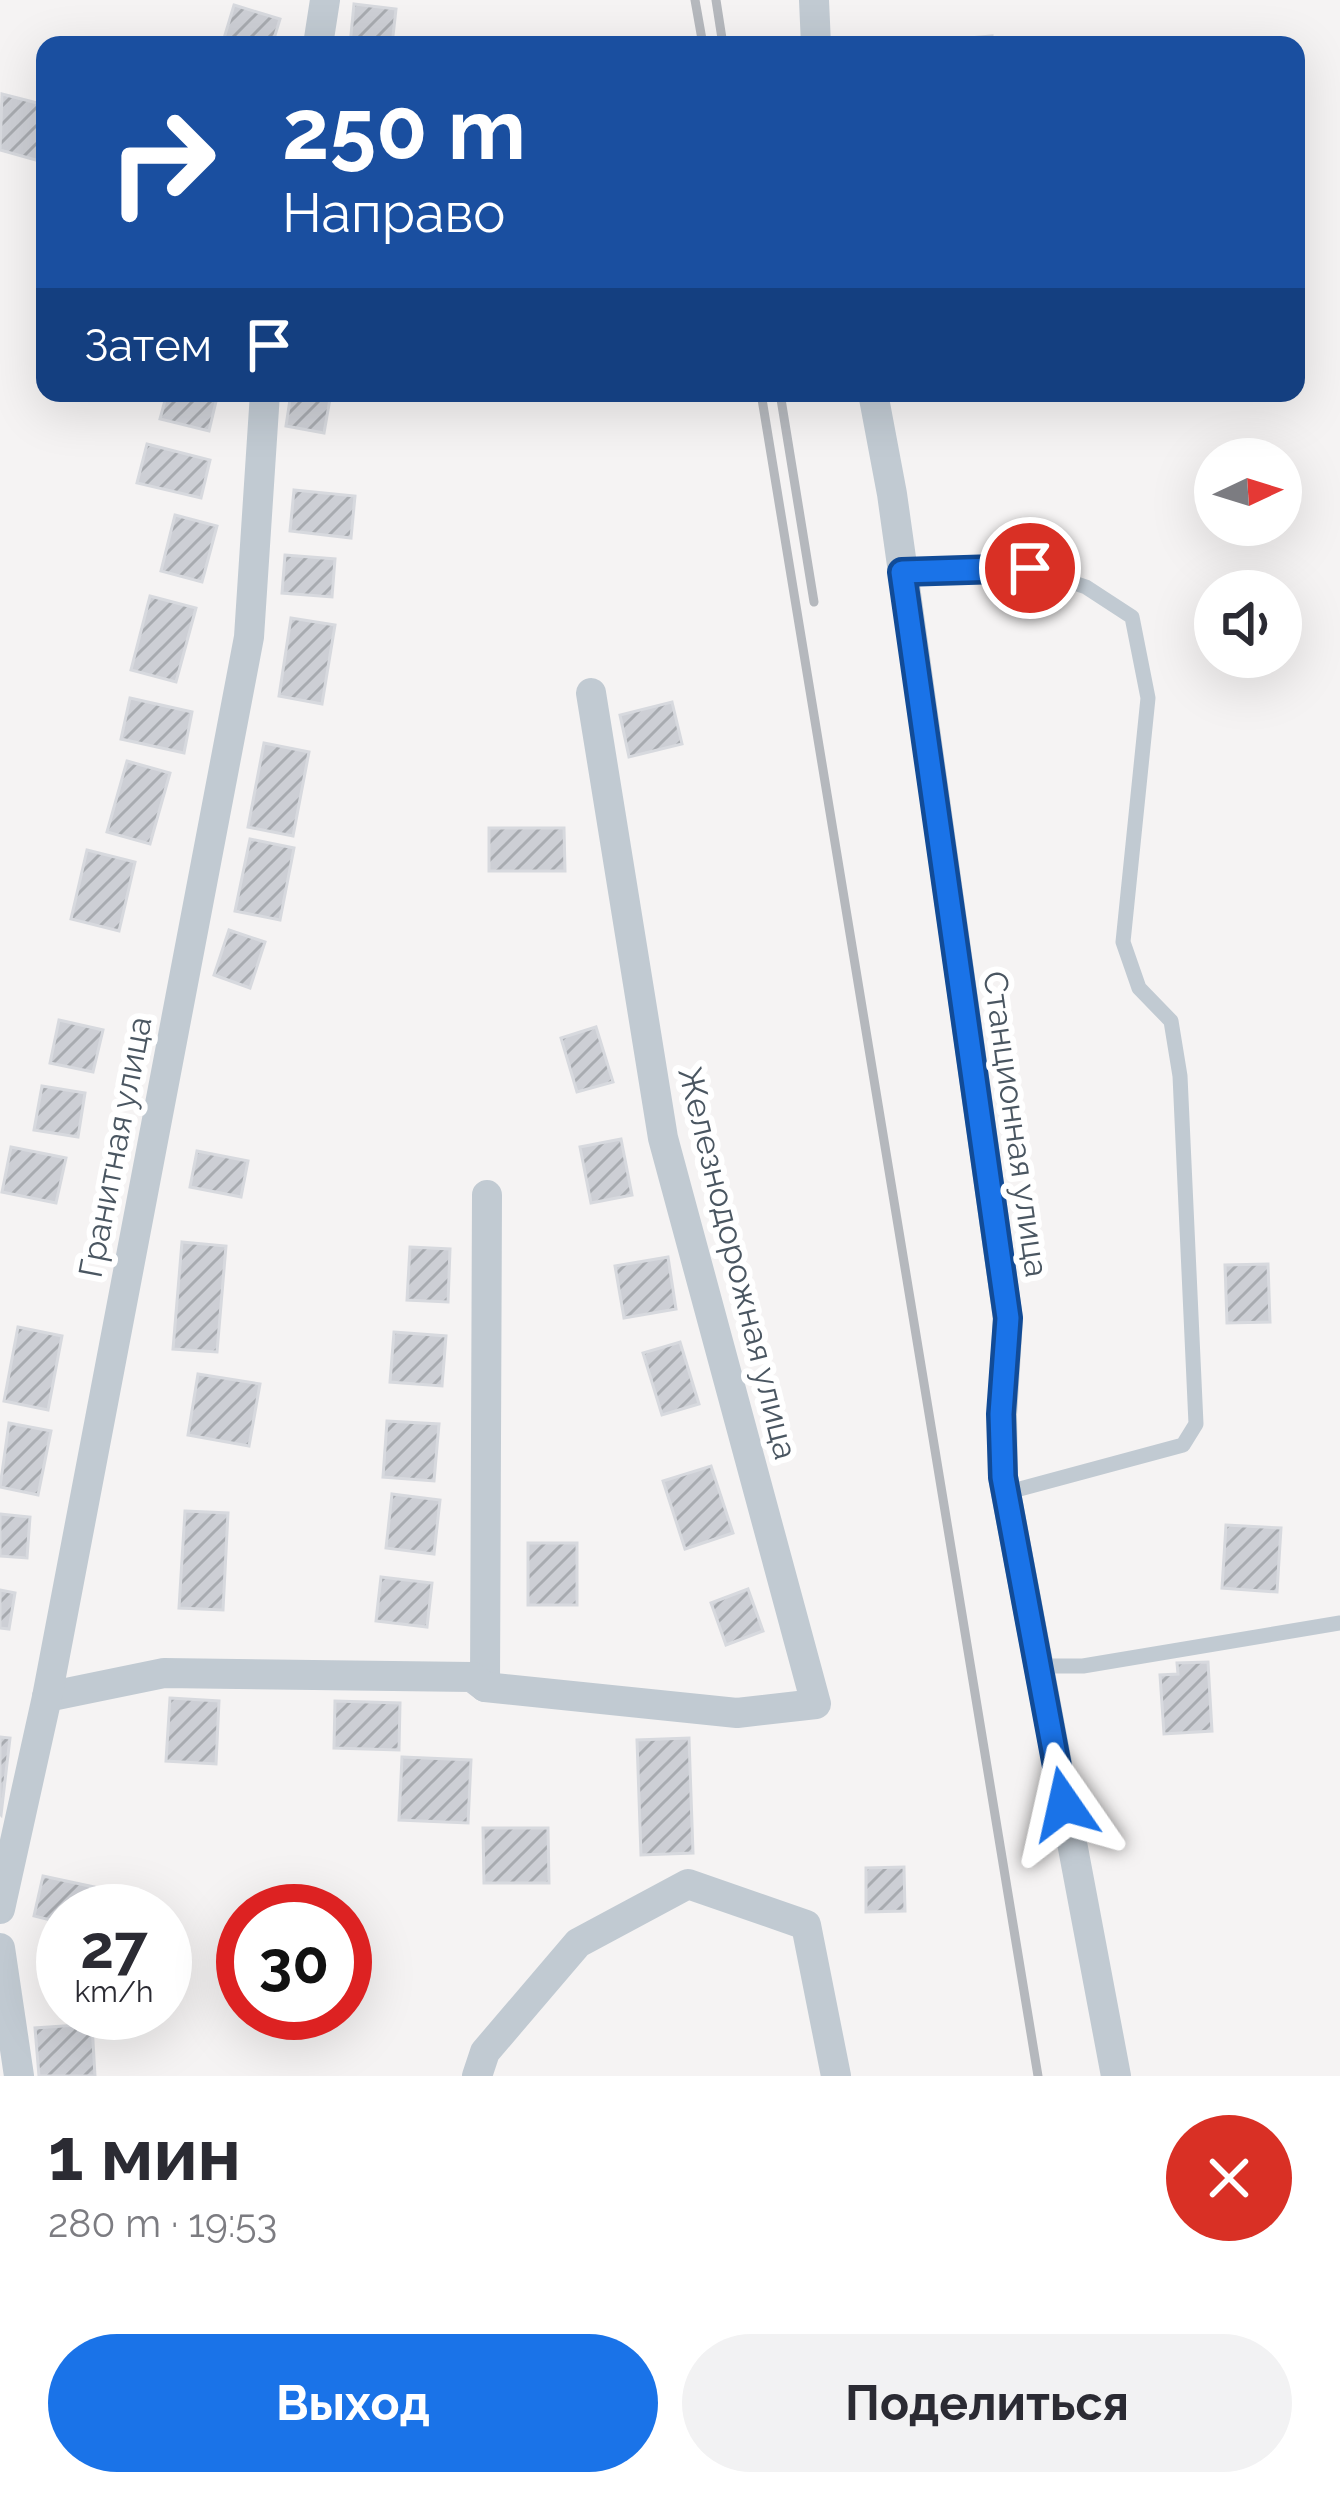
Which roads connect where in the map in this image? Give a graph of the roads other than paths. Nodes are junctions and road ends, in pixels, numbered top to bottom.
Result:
1 (325, 0) edge
2 (814, 0) edge
3 (320, 36) edge
4 (816, 36) edge
5 (264, 402) edge
6 (874, 402) edge
7 (902, 572) junction
8 (591, 693) dead end
9 (487, 1195) dead end
10 (1005, 1493) junction
11 (1340, 1623) edge
12 (1038, 1666) junction
13 (484, 1687) junction
14 (47, 1697) junction
15 (0, 1909) edge
16 (0, 1948) edge
17 (19, 2076) edge
18 (477, 2076) edge
19 (836, 2076) edge
20 (1115, 2076) edge

1 - 3 street
2 - 4 street
5 - 14 street, Гранитная улица
6 - 7 street, Станционная улица
7 - 10 street, Станционная улица
7 - 10 lane
8 - 13 street, Железнодорожная улица
9 - 13 street
10 - 12 street, Станционная улица
11 - 12 lane
12 - 20 street, Станционная улица
13 - 14 street
14 - 15 street, Гранитная улица
16 - 17 street
18 - 19 street

